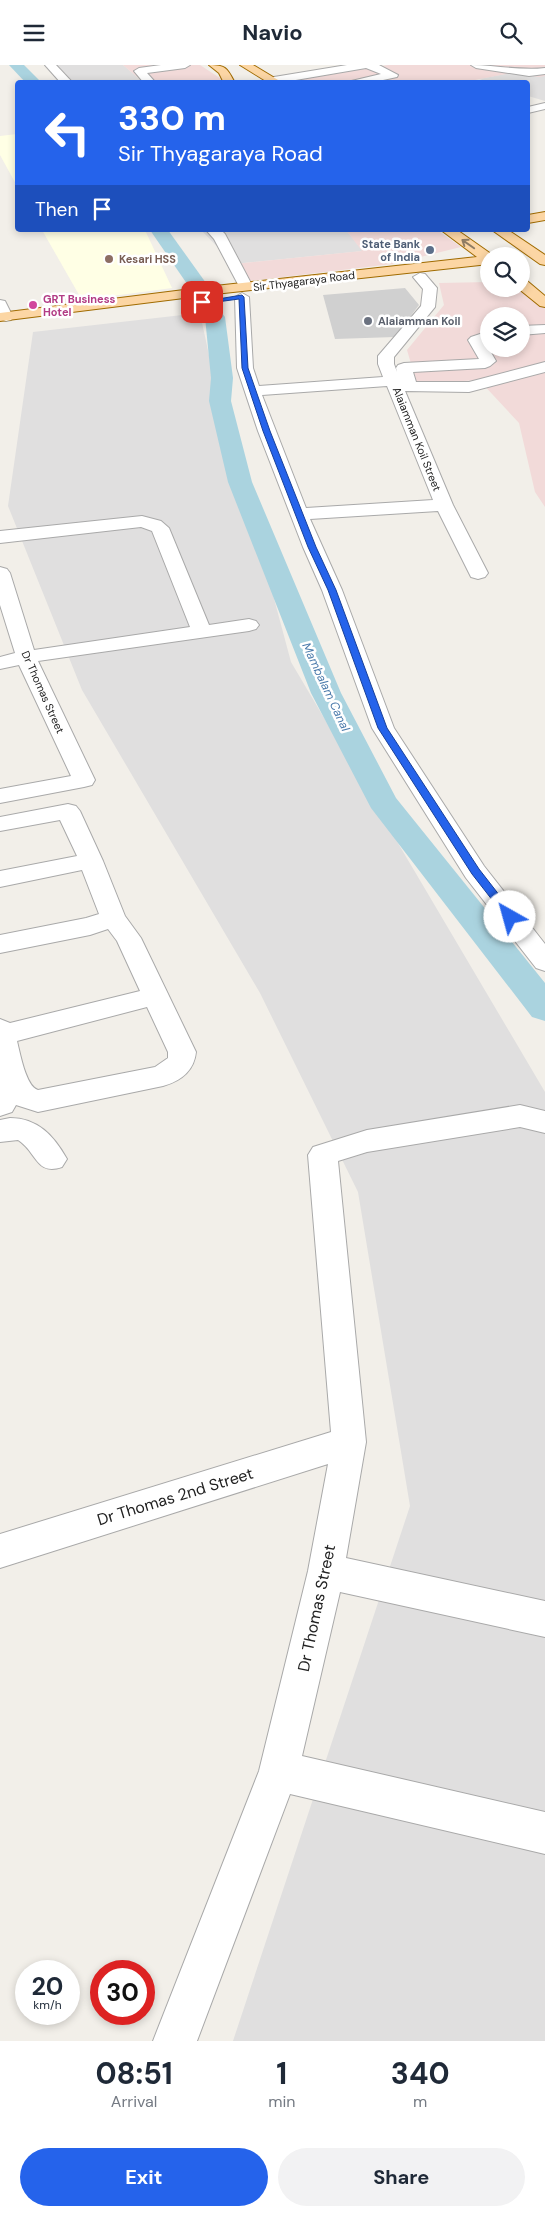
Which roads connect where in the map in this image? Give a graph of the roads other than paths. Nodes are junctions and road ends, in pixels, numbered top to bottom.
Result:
1 (50, 65) edge
2 (185, 65) edge
3 (214, 65) edge
4 (245, 65) edge
5 (358, 65) edge
6 (476, 65) edge
7 (398, 71) edge
8 (545, 71) edge
9 (65, 80) edge
10 (149, 80) edge
11 (228, 80) edge
12 (273, 80) edge
13 (280, 80) edge
14 (295, 80) edge
15 (365, 80) edge
16 (378, 80) edge
17 (545, 106) edge
18 (530, 110) edge
19 (545, 216) edge
20 (530, 219) edge
21 (215, 232) edge
22 (451, 232) edge
23 (502, 232) edge
24 (480, 253) edge
25 (480, 260) edge
26 (539, 261) edge
27 (480, 271) edge
28 (420, 277) junction
29 (530, 290) edge
30 (244, 292) junction
31 (545, 303) edge
32 (1, 316) edge
33 (545, 329) edge
34 (530, 330) edge
35 (480, 338) edge
36 (480, 347) edge
37 (486, 357) edge
38 (545, 367) edge
39 (393, 381) junction
40 (253, 391) junction
41 (444, 505) junction
42 (300, 515) junction
43 (0, 537) edge
44 (0, 573) edge
45 (478, 573) dead end
46 (249, 625) dead end
47 (202, 631) junction
48 (26, 657) junction
49 (0, 663) edge
50 (0, 796) edge
51 (0, 824) edge
52 (91, 861) junction
53 (0, 879) edge
54 (113, 919) junction
55 (0, 944) edge
56 (545, 962) edge
57 (155, 996) junction
58 (1, 1032) edge
59 (0, 1081) edge
60 (0, 1105) edge
61 (545, 1122) edge
62 (0, 1131) edge
63 (52, 1159) dead end
64 (349, 1442) junction
65 (0, 1551) edge
66 (326, 1571) junction
67 (545, 1619) edge
68 (279, 1771) junction
69 (545, 1833) edge
70 (175, 2041) edge

1 - 9 street
2 - 10 street
3 - 11 main road
4 - 12 main road
5 - 13 street
6 - 8 street
7 - 16 street
14 - 15 street
17 - 18 street
19 - 20 main road
21 - 30 street
24 -> 22 main road
23 - 26 main road
25 - 30 main road, Sir Thyagaraya Road
27 - 28 main road, Sir Thyagaraya Road
28 - 30 main road, Sir Thyagaraya Road
28 - 39 street, Alaiamman Koil Street
29 - 31 main road
30 - 32 main road, Sir Thyagaraya Road
30 - 40 street
33 - 34 street
35 - 36 street
37 - 38 street
39 - 40 street
39 - 41 street, Alaiamman Koil Street
40 - 42 street
41 - 42 street, Alaiamman Koil Street
41 - 45 street
42 - 56 street
43 - 47 street
44 - 48 street, Dr Thomas Street
46 - 47 street
47 - 48 street
48 - 49 street
48 - 50 street, Dr Thomas Street
51 - 52 street
52 - 53 street
52 - 54 street
54 - 55 street
54 - 57 street
57 - 58 street
57 - 58 street
59 - 60 street
61 - 64 street, Dr Thomas Street
62 - 63 street
64 - 65 street, Dr Thomas 2nd Street
64 - 66 street, Dr Thomas Street
66 - 67 street
66 - 68 street, Dr Thomas Street
68 - 69 street
68 - 70 street, Dr Thomas Street

